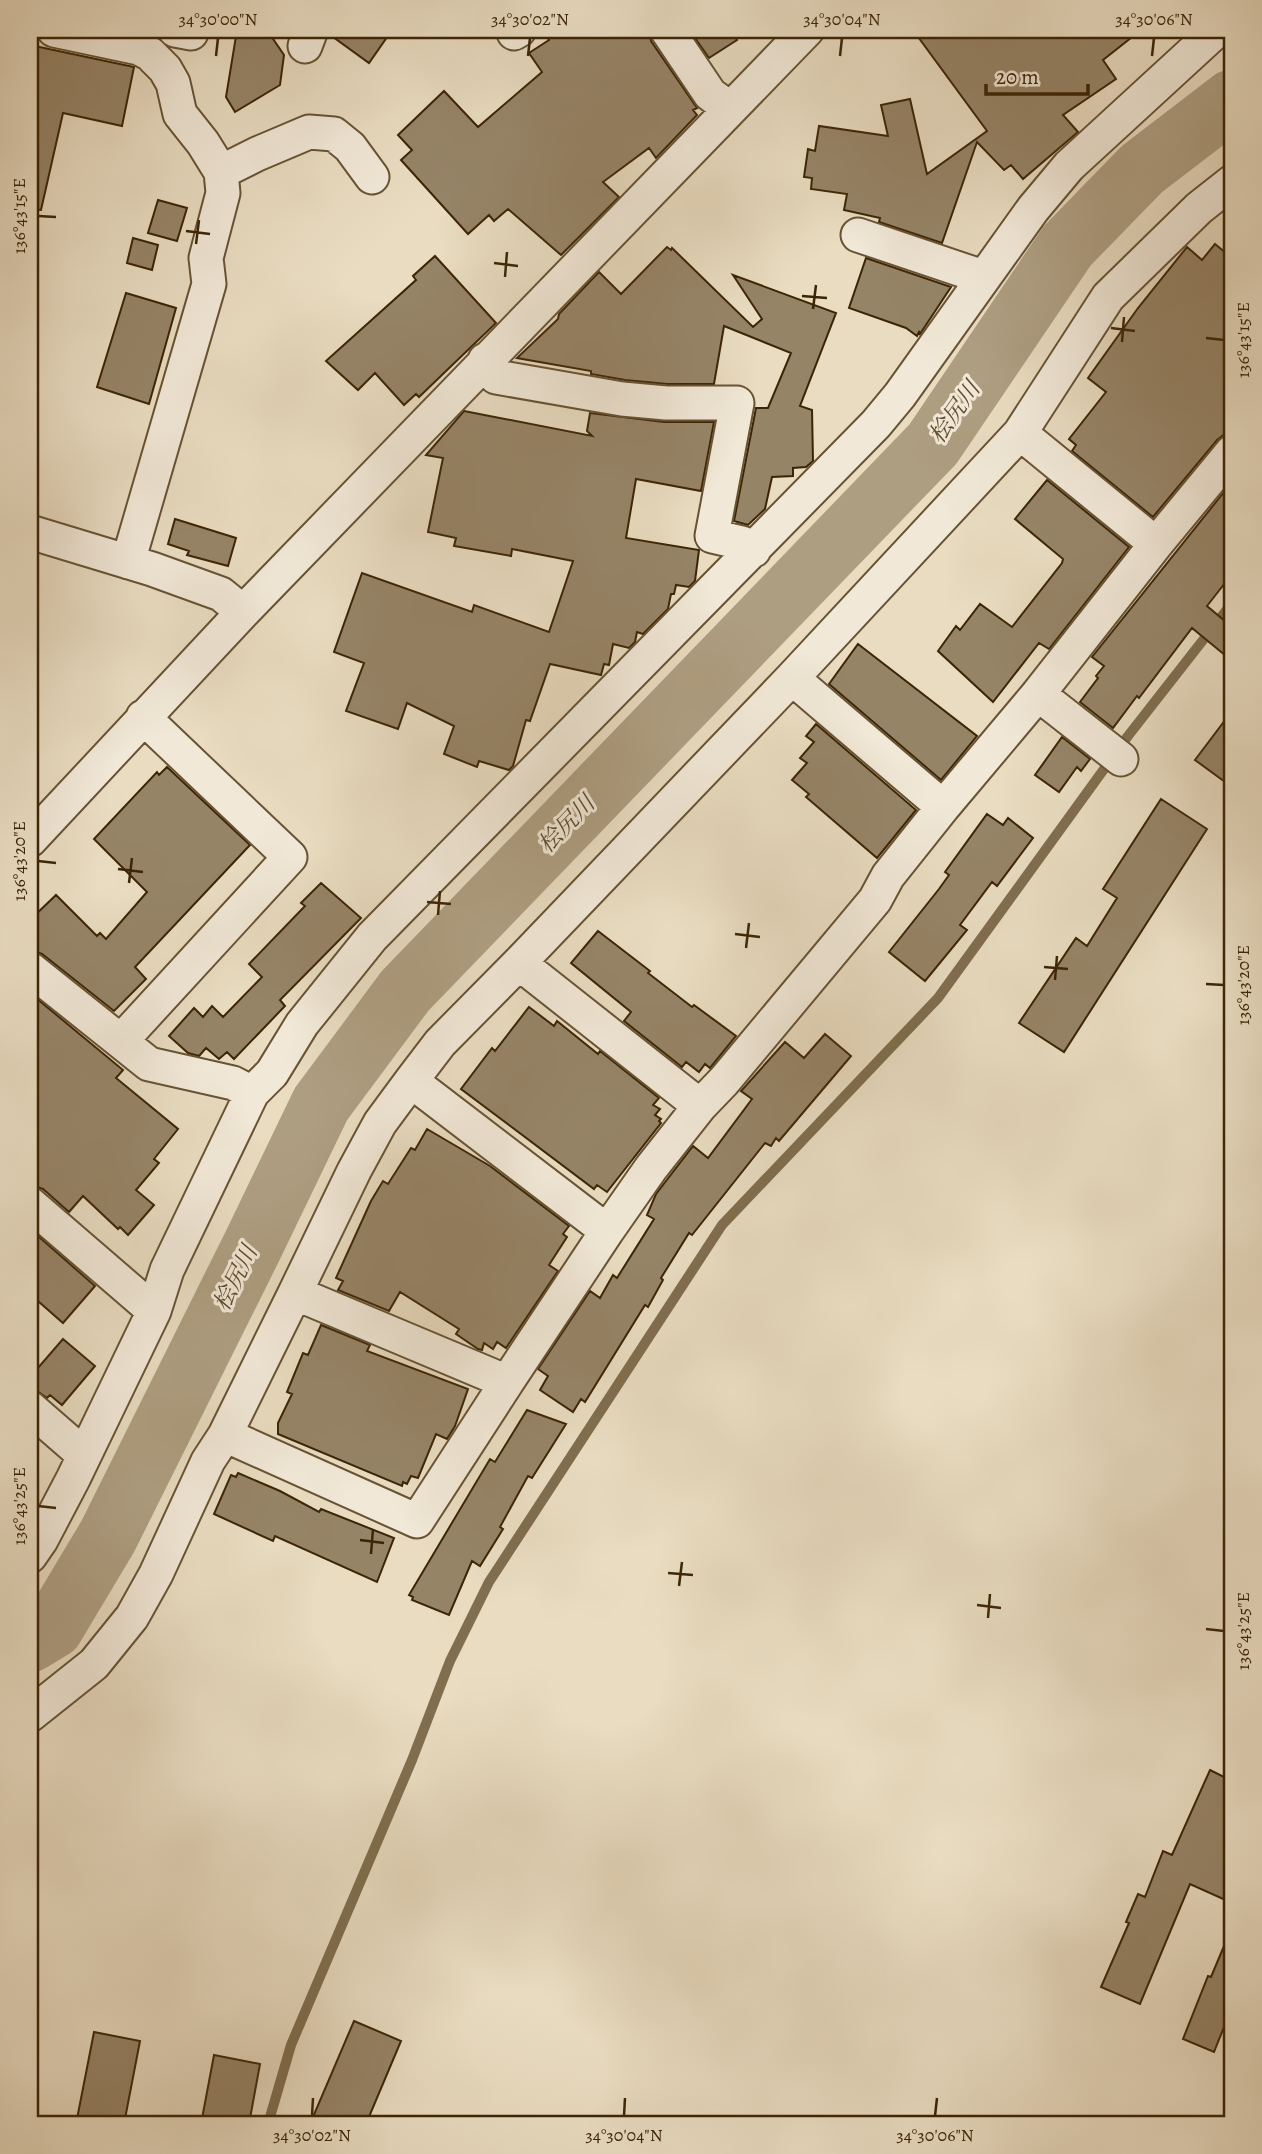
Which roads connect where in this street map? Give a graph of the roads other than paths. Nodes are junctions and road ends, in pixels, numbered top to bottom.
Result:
1 (54, 30) edge
2 (174, 30) edge
3 (192, 30) edge
4 (667, 30) edge
5 (807, 30) edge
6 (1223, 35) edge
7 (730, 109) junction
8 (222, 172) junction
9 (372, 177) dead end
10 (1232, 182) edge
11 (858, 234) dead end
12 (983, 278) junction
13 (485, 360) junction
14 (1020, 433) junction
15 (1232, 452) edge
16 (30, 532) edge
17 (1156, 544) junction
18 (754, 550) junction
19 (128, 562) junction
20 (243, 612) junction
21 (792, 678) junction
22 (1038, 694) junction
23 (144, 717) junction
24 (1113, 752) dead end
25 (943, 807) junction
26 (30, 840) edge
27 (519, 963) junction
28 (30, 968) edge
29 (121, 1041) junction
30 (411, 1081) junction
31 (251, 1093) junction
32 (700, 1107) junction
33 (30, 1203) edge
34 (607, 1231) junction
35 (295, 1293) junction
36 (154, 1311) junction
37 (508, 1382) junction
38 (30, 1408) edge
39 (225, 1435) junction
40 (84, 1455) junction
41 (30, 1556) edge
42 (30, 1715) edge

1 - 8 street
2 - 3 street
4 - 7 street
5 - 7 street
6 - 12 street
7 - 13 street
8 - 9 street
8 - 19 street
10 - 14 street
11 - 12 street
12 - 18 street
13 - 18 street
13 - 20 street
14 - 17 street
14 - 21 street
15 - 17 street
16 - 19 street
17 - 22 street
18 - 31 street
19 - 20 street
20 - 23 street
21 - 25 street
21 - 27 street
22 - 24 street
22 - 25 street
23 - 26 street
23 - 29 street
25 - 32 street
27 - 30 street
27 - 32 street
28 - 29 street
29 - 31 street
30 - 34 street
30 - 35 street
31 - 36 street
32 - 34 street
33 - 36 street
34 - 37 street
35 - 37 street
35 - 39 street
36 - 40 street
37 - 39 street
38 - 40 street
39 - 42 street
40 - 41 street

